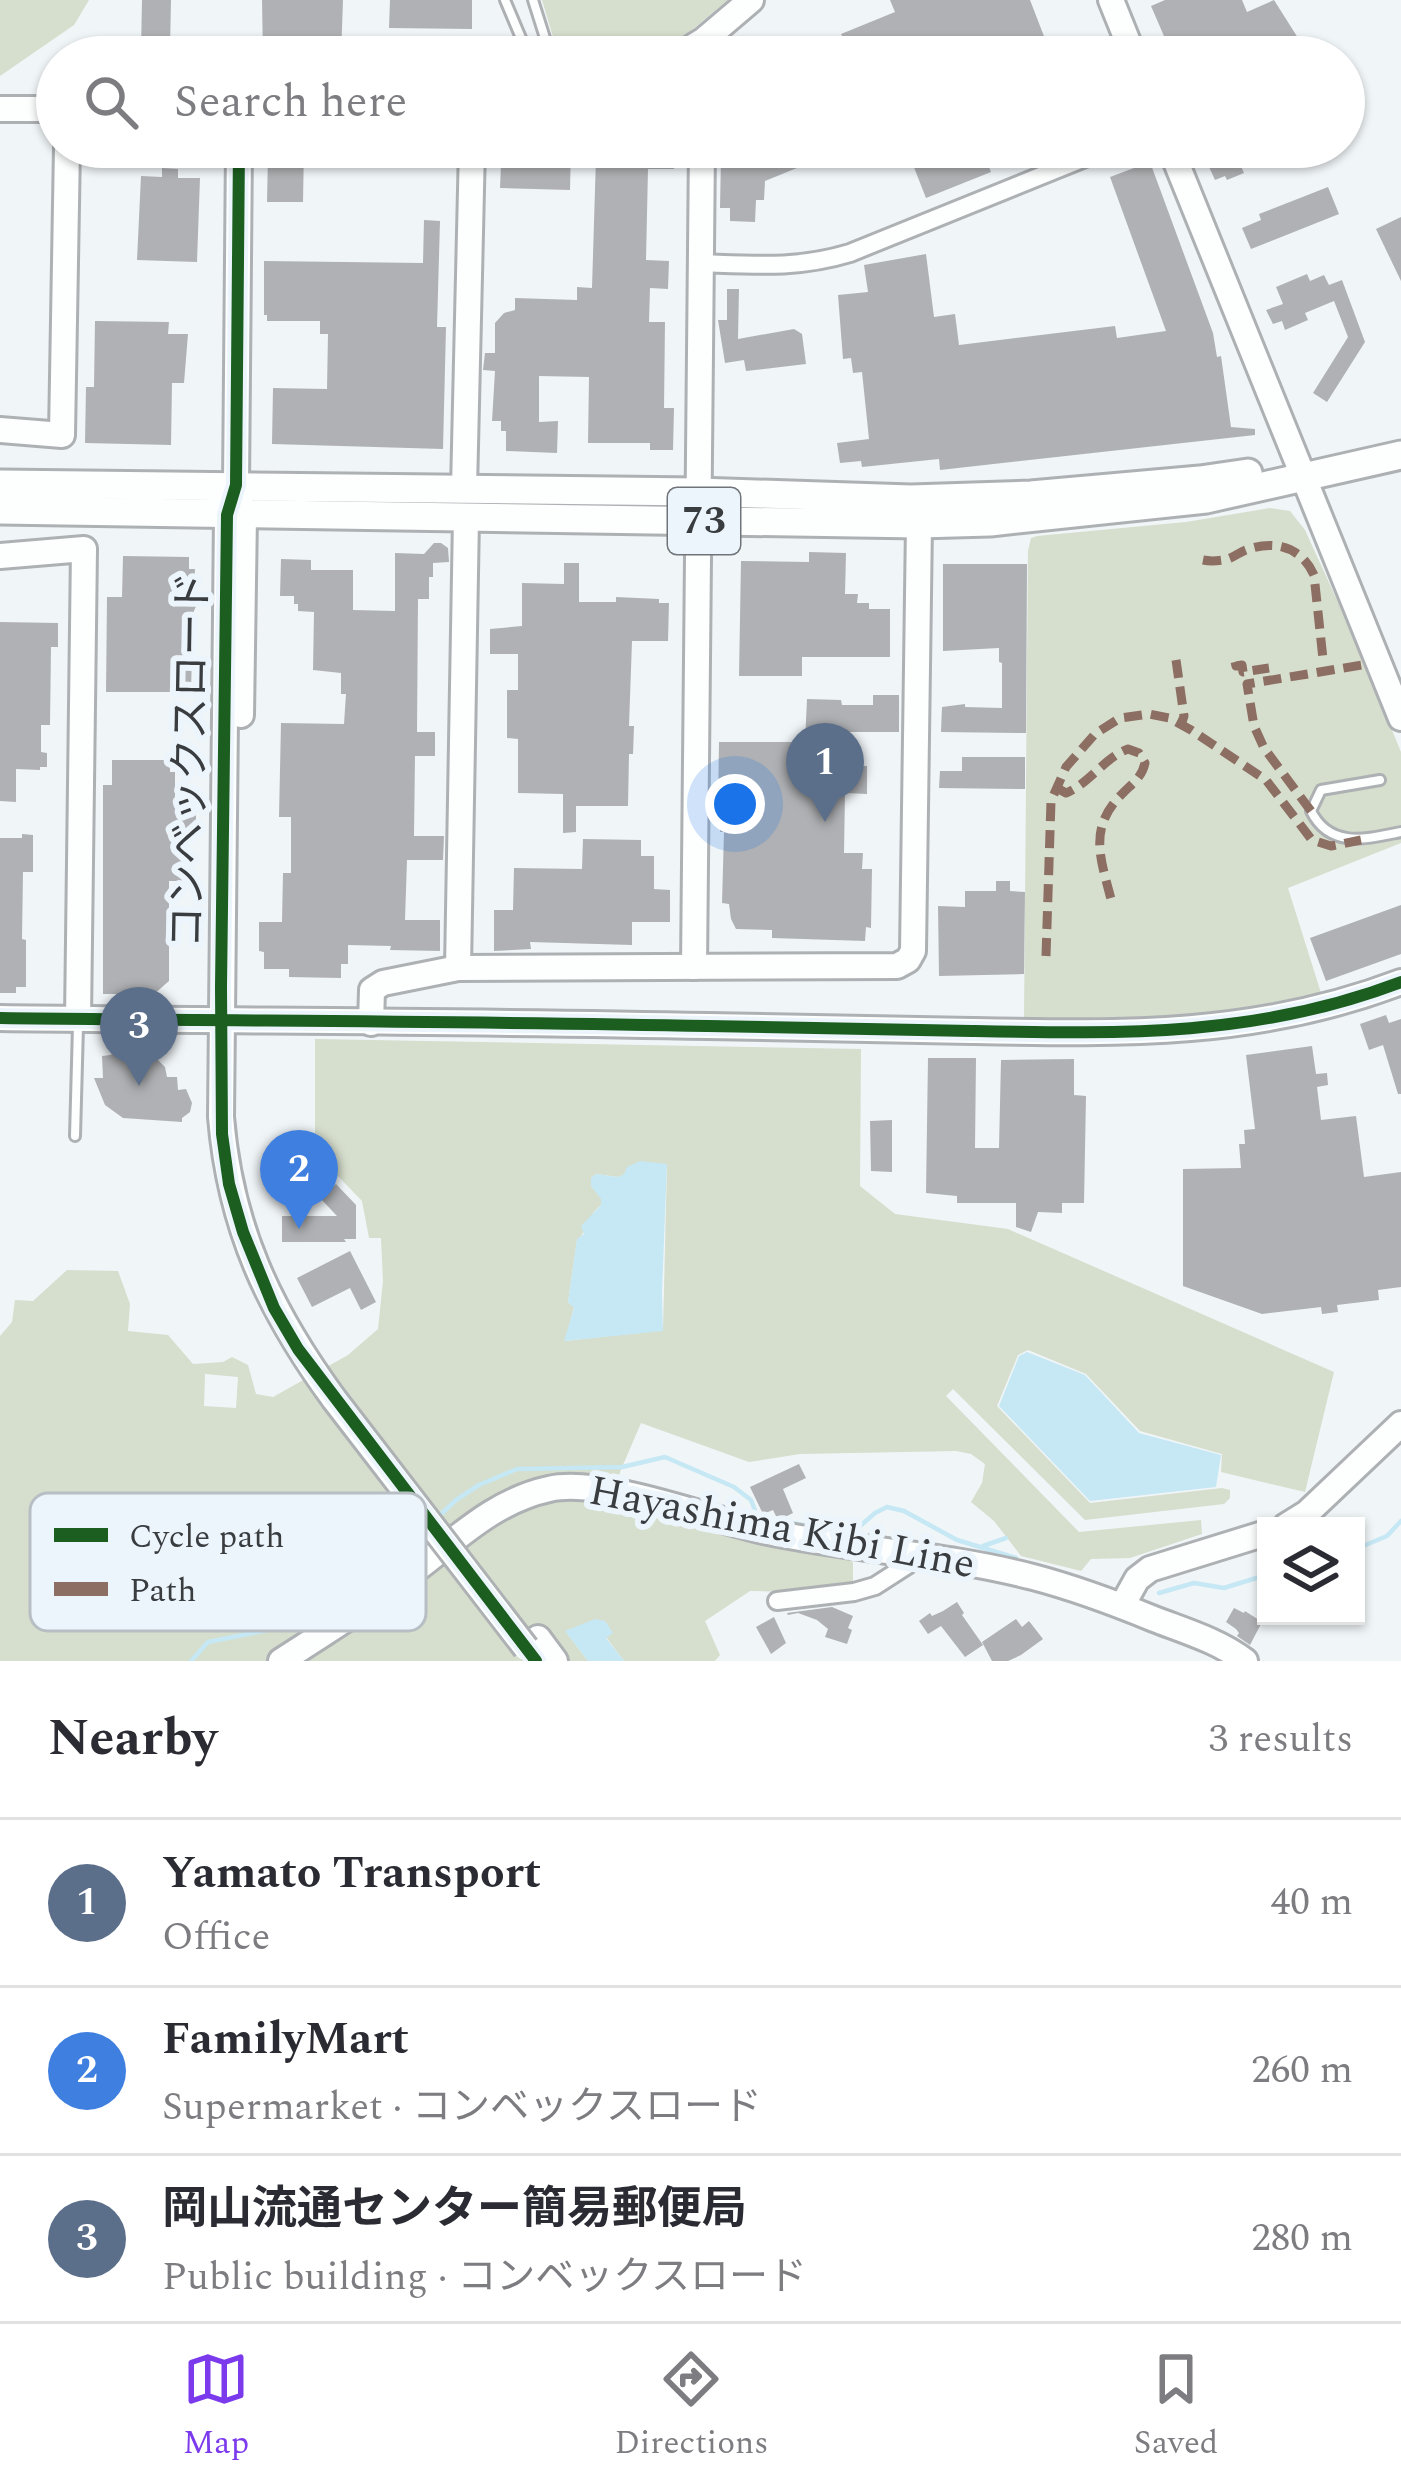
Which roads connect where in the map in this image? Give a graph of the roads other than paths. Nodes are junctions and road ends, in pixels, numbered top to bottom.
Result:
1 (505, 0) edge
2 (533, 0) edge
3 (752, 0) edge
4 (1111, 0) edge
5 (520, 36) edge
6 (544, 36) edge
7 (717, 36) edge
8 (1125, 36) edge
9 (0, 109) edge
10 (36, 109) edge
11 (67, 168) edge
12 (239, 168) edge
13 (472, 168) edge
14 (702, 168) edge
15 (1060, 168) edge
16 (1179, 168) edge
17 (700, 262) junction
18 (0, 430) edge
19 (1401, 438) edge
20 (1401, 455) edge
21 (1301, 470) junction
22 (0, 484) edge
23 (236, 485) junction
24 (698, 492) junction
25 (465, 504) junction
26 (0, 511) edge
27 (236, 515) junction
28 (698, 521) junction
29 (919, 524) junction
30 (0, 556) edge
31 (1401, 718) edge
32 (1380, 780) dead end
33 (1401, 832) edge
34 (694, 967) junction
35 (458, 968) junction
36 (1401, 982) edge
37 (0, 1018) edge
38 (78, 1019) junction
39 (229, 1021) junction
40 (371, 1023) junction
41 (75, 1136) dead end
42 (1401, 1424) edge
43 (414, 1493) edge
44 (426, 1508) edge
45 (1301, 1517) edge
46 (1257, 1537) edge
47 (920, 1557) junction
48 (426, 1561) edge
49 (777, 1601) dead end
50 (1121, 1606) junction
51 (325, 1631) edge
52 (533, 1649) edge
53 (281, 1661) edge
54 (556, 1661) edge
55 (1245, 1661) edge

1 - 5 lane
2 - 6 lane
3 - 7 street
4 - 8 street
9 - 10 street
11 - 18 street
12 - 23 street, コンベックスロード
13 - 25 street
14 - 17 street
15 - 17 street
16 - 21 street
17 - 24 street
19 - 21 main road, 73
20 - 21 main road, 73
21 - 24 main road, 73
21 - 29 main road, 73
21 - 31 street
22 - 23 main road, 73
23 - 25 main road, 73
23 - 27 street, コンベックスロード
24 - 25 main road, 73
24 - 28 street
25 - 27 main road, 73
25 - 28 main road, 73
25 - 35 street
26 - 27 main road, 73
27 - 39 street, コンベックスロード
28 - 29 main road, 73
28 - 34 street
29 - 34 street
30 - 38 street
32 - 33 lane
34 - 35 street
35 - 40 street
36 - 40 street
37 - 38 street
38 - 39 street
38 - 41 lane
39 - 40 street
39 - 43 street, コンベックスロード, bridge
42 - 45 street
44 - 52 street, コンベックスロード, bridge
46 - 50 street
47 - 48 street, Hayashima Kibi Line
47 - 49 street
47 - 50 street, Hayashima Kibi Line
50 - 55 street, Hayashima Kibi Line
51 - 53 street, Hayashima Kibi Line
52 - 54 street, コンベックスロード

